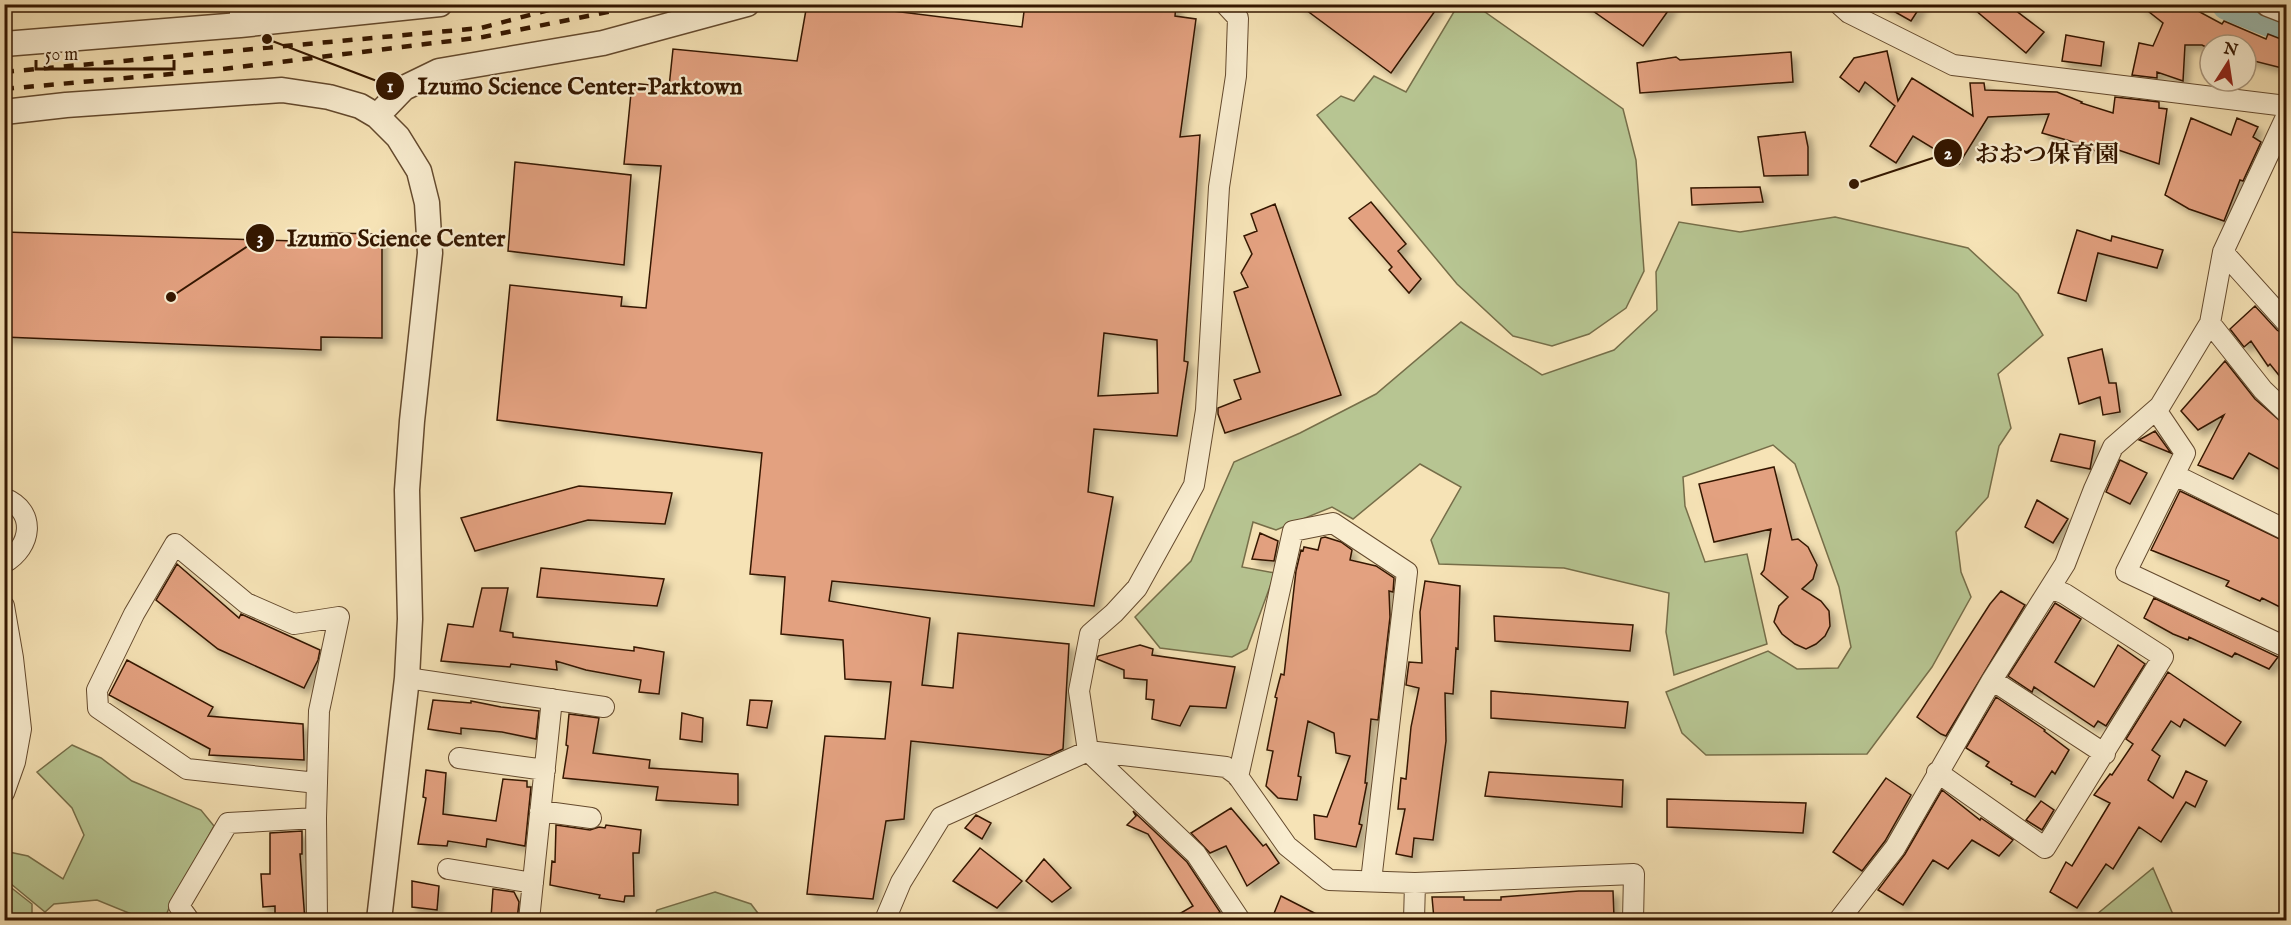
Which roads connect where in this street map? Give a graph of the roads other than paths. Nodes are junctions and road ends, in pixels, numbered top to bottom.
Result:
1 (440, 4) edge
2 (747, 4) edge
3 (1225, 4) edge
4 (1839, 4) edge
5 (2268, 4) edge
6 (2286, 11) edge
7 (242, 15) edge
8 (4, 44) edge
9 (2286, 106) edge
10 (4, 112) edge
11 (377, 116) junction
12 (2286, 117) edge
13 (2223, 252) junction
14 (2286, 322) edge
15 (2210, 323) junction
16 (2156, 410) junction
17 (2286, 412) edge
18 (2175, 475) junction
19 (4, 498) edge
20 (2286, 530) edge
21 (4, 563) edge
22 (2051, 588) junction
23 (4, 606) edge
24 (2286, 647) edge
25 (407, 678) junction
26 (1992, 680) junction
27 (552, 699) junction
28 (604, 707) dead end
29 (1088, 751) junction
30 (2105, 753) junction
31 (459, 758) dead end
32 (545, 770) junction
33 (1937, 772) junction
34 (1238, 777) junction
35 (317, 783) junction
36 (4, 793) edge
37 (540, 811) junction
38 (316, 818) junction
39 (591, 818) dead end
40 (448, 868) dead end
41 (1371, 881) junction
42 (533, 883) junction
43 (1415, 883) junction
44 (189, 921) edge
45 (317, 921) edge
46 (379, 921) edge
47 (529, 921) edge
48 (885, 921) edge
49 (1240, 921) edge
50 (1414, 921) edge
51 (1633, 921) edge
52 (1839, 921) edge

1 - 7 street
2 - 11 street
3 - 29 street
4 - 9 street
5 - 6 street
7 - 8 street
10 - 11 street
11 - 25 street
12 - 13 street
13 - 14 street
13 - 15 street
15 - 16 street
15 - 17 street
16 - 18 street
16 - 22 street
18 - 20 street
18 - 24 street
19 - 21 street
22 - 26 street
22 - 30 street
23 - 36 street
25 - 27 street
25 - 46 street
26 - 30 street
26 - 33 street
27 - 28 street
27 - 32 street
29 - 34 street
29 - 48 street
29 - 49 street
30 - 33 street
31 - 32 street
32 - 37 street
33 - 52 street
34 - 41 street
34 - 41 street
35 - 35 street
35 - 38 street
37 - 39 street
37 - 42 street
38 - 44 street
38 - 45 street
40 - 42 street
41 - 43 street
42 - 47 street
43 - 50 street
43 - 51 street

